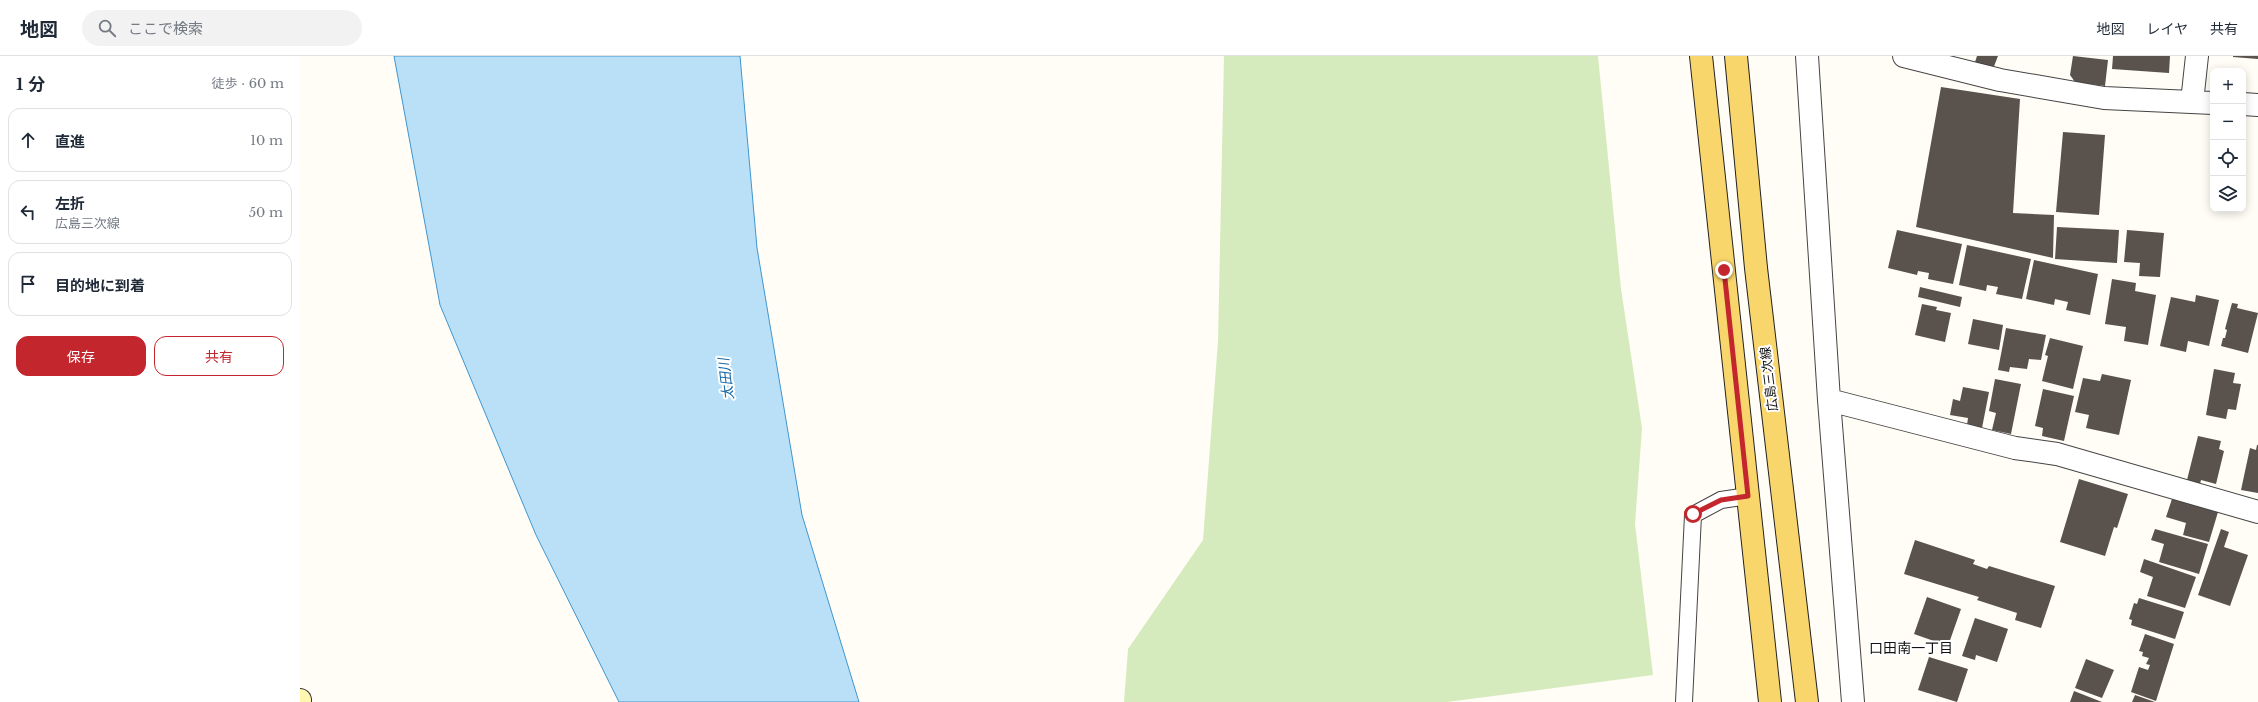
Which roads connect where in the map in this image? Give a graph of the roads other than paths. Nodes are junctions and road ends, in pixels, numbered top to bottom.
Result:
1 (1701, 56) edge
2 (1736, 56) edge
3 (1807, 56) edge
4 (1904, 56) edge
5 (2197, 56) edge
6 (2203, 102) edge
7 (2246, 104) edge
8 (2258, 105) edge
9 (1829, 400) junction
10 (1748, 496) junction
11 (2258, 512) edge
12 (1684, 702) edge
13 (1770, 702) edge
14 (1807, 702) edge
15 (1853, 702) edge

1 - 10 main road
2 - 14 main road, 広島三次線
3 - 9 street
4 - 6 street
5 - 6 street
7 - 8 street
9 - 11 street
9 - 15 street
10 - 12 lane
10 - 13 main road

